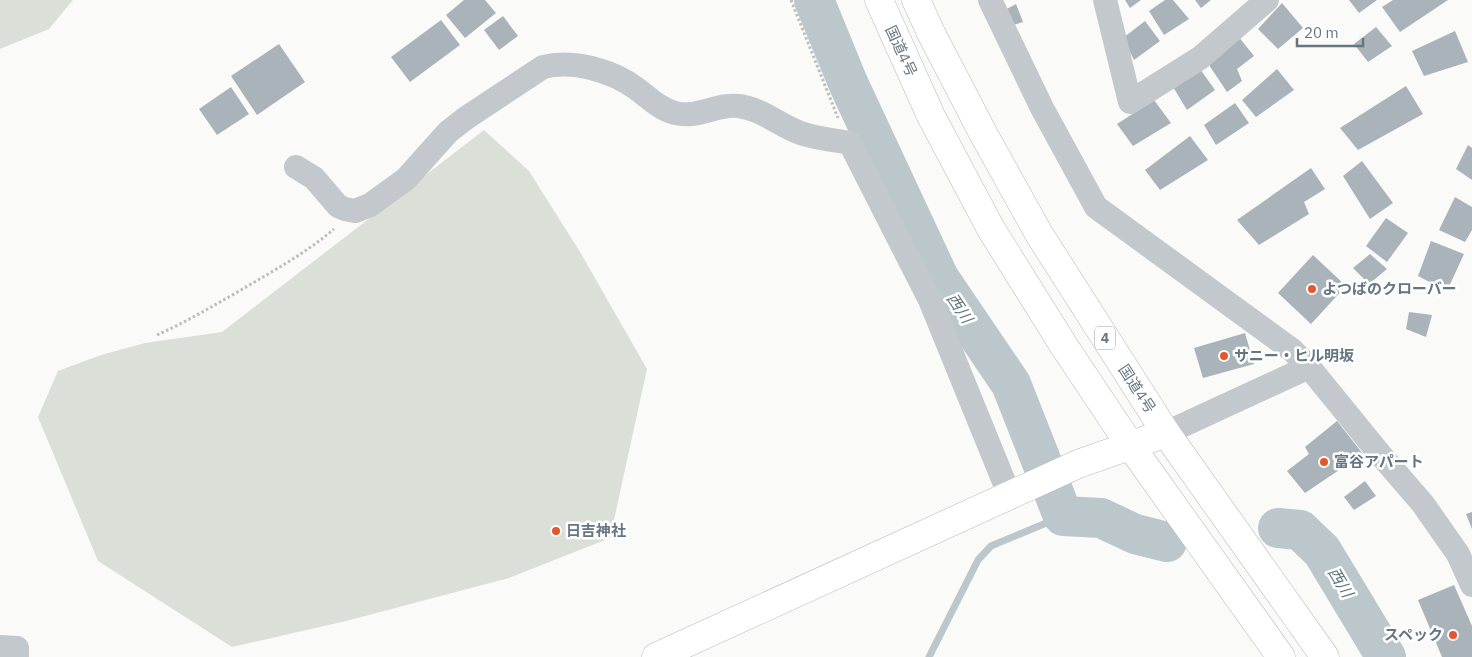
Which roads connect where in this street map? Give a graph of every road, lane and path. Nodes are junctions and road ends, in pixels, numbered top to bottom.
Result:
1 (791, 0) edge
2 (879, 0) edge
3 (916, 0) edge
4 (990, 0) edge
5 (1105, 0) edge
6 (1267, 0) edge
7 (850, 143) junction
8 (296, 166) dead end
9 (356, 210) junction
10 (157, 335) dead end
11 (1309, 367) junction
12 (1166, 433) junction
13 (1130, 445) junction
14 (1019, 490) junction
15 (1472, 585) edge
16 (0, 646) edge
17 (16, 657) edge
18 (656, 657) edge
19 (1280, 657) edge
20 (1325, 657) edge

1 - 7 path
2 - 13 main road, 国道4号
3 - 12 main road, 国道4号 / 4
4 - 11 street
5 - 6 street
7 - 9 street
7 - 14 street
8 - 9 street
9 - 10 path
11 - 12 street
11 - 15 street
12 - 13 main road
12 - 20 main road, 国道4号 / 4
13 - 14 main road
13 - 19 main road, 国道4号
14 - 18 main road
16 - 17 street

